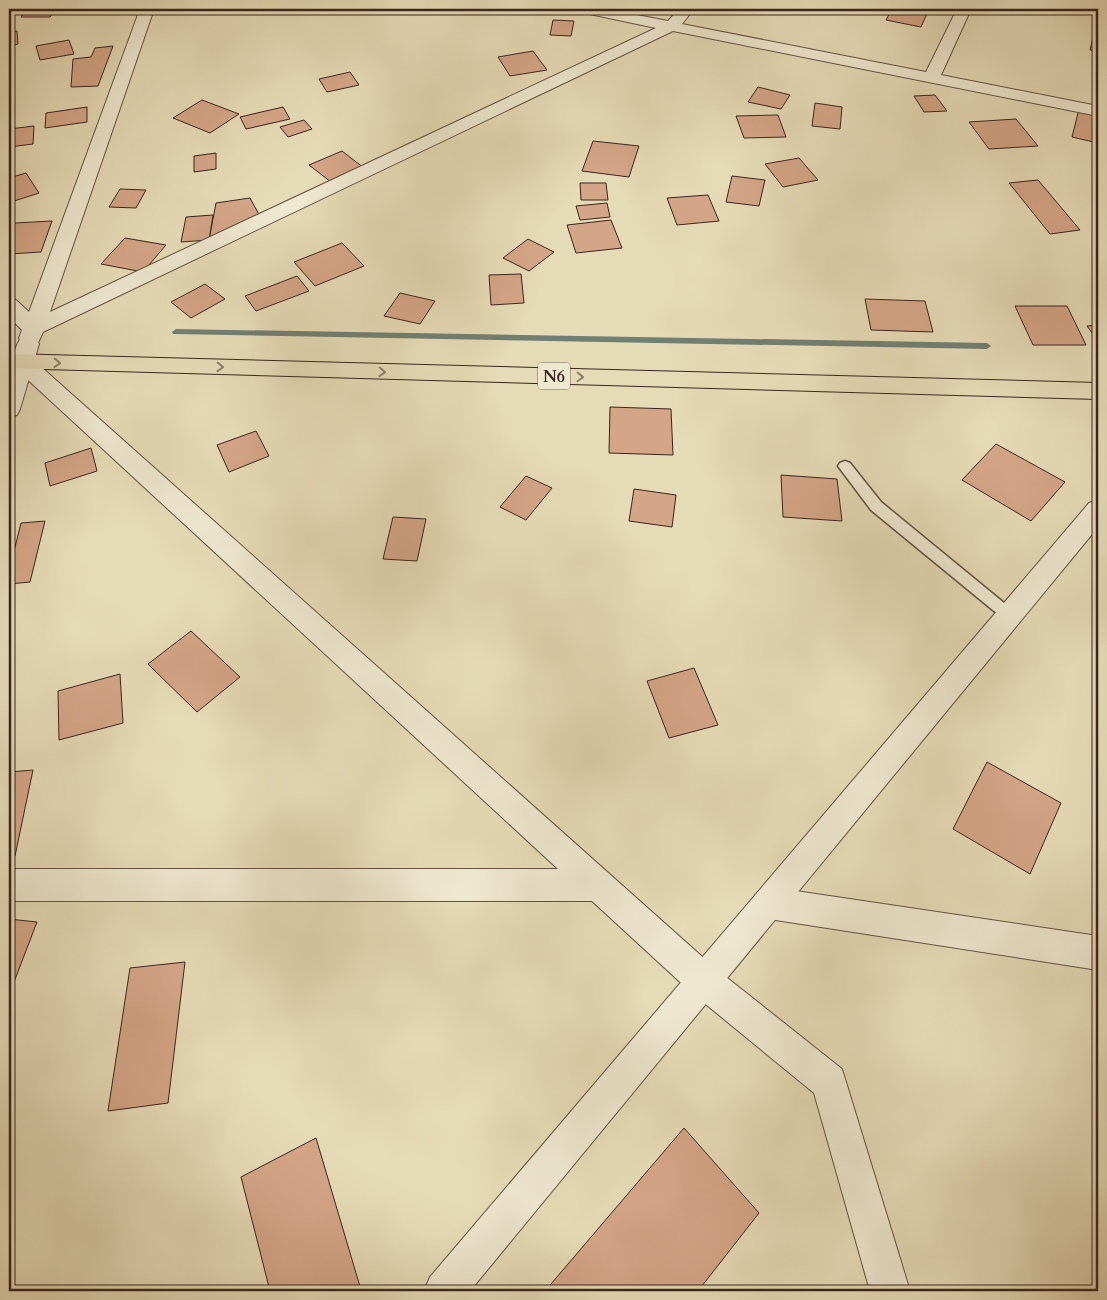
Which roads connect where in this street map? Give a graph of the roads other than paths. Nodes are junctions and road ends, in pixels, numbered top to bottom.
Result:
1 (147, 9) edge
2 (585, 9) edge
3 (687, 9) edge
4 (964, 9) edge
5 (672, 26) junction
6 (931, 78) junction
7 (1098, 111) edge
8 (9, 305) edge
9 (20, 348) edge
10 (1098, 373) edge
11 (1098, 391) edge
12 (9, 409) edge
13 (845, 466) dead end
14 (1098, 510) edge
15 (1010, 616) junction
16 (9, 885) edge
17 (599, 885) junction
18 (769, 903) junction
19 (1098, 953) edge
20 (704, 981) junction
21 (444, 1291) edge
22 (890, 1291) edge

1 - 9 street
2 - 5 street
3 - 5 street
4 - 6 street
5 - 6 street
5 - 9 street
6 - 7 street
8 - 9 street
9 - 10 highway, N6
9 -> 11 highway, N6
9 - 12 street
9 - 17 street
13 - 15 lane
14 - 15 street
15 - 18 street
16 - 17 street
17 - 20 street
18 - 19 street
18 - 20 street
20 - 21 street
20 - 22 street

